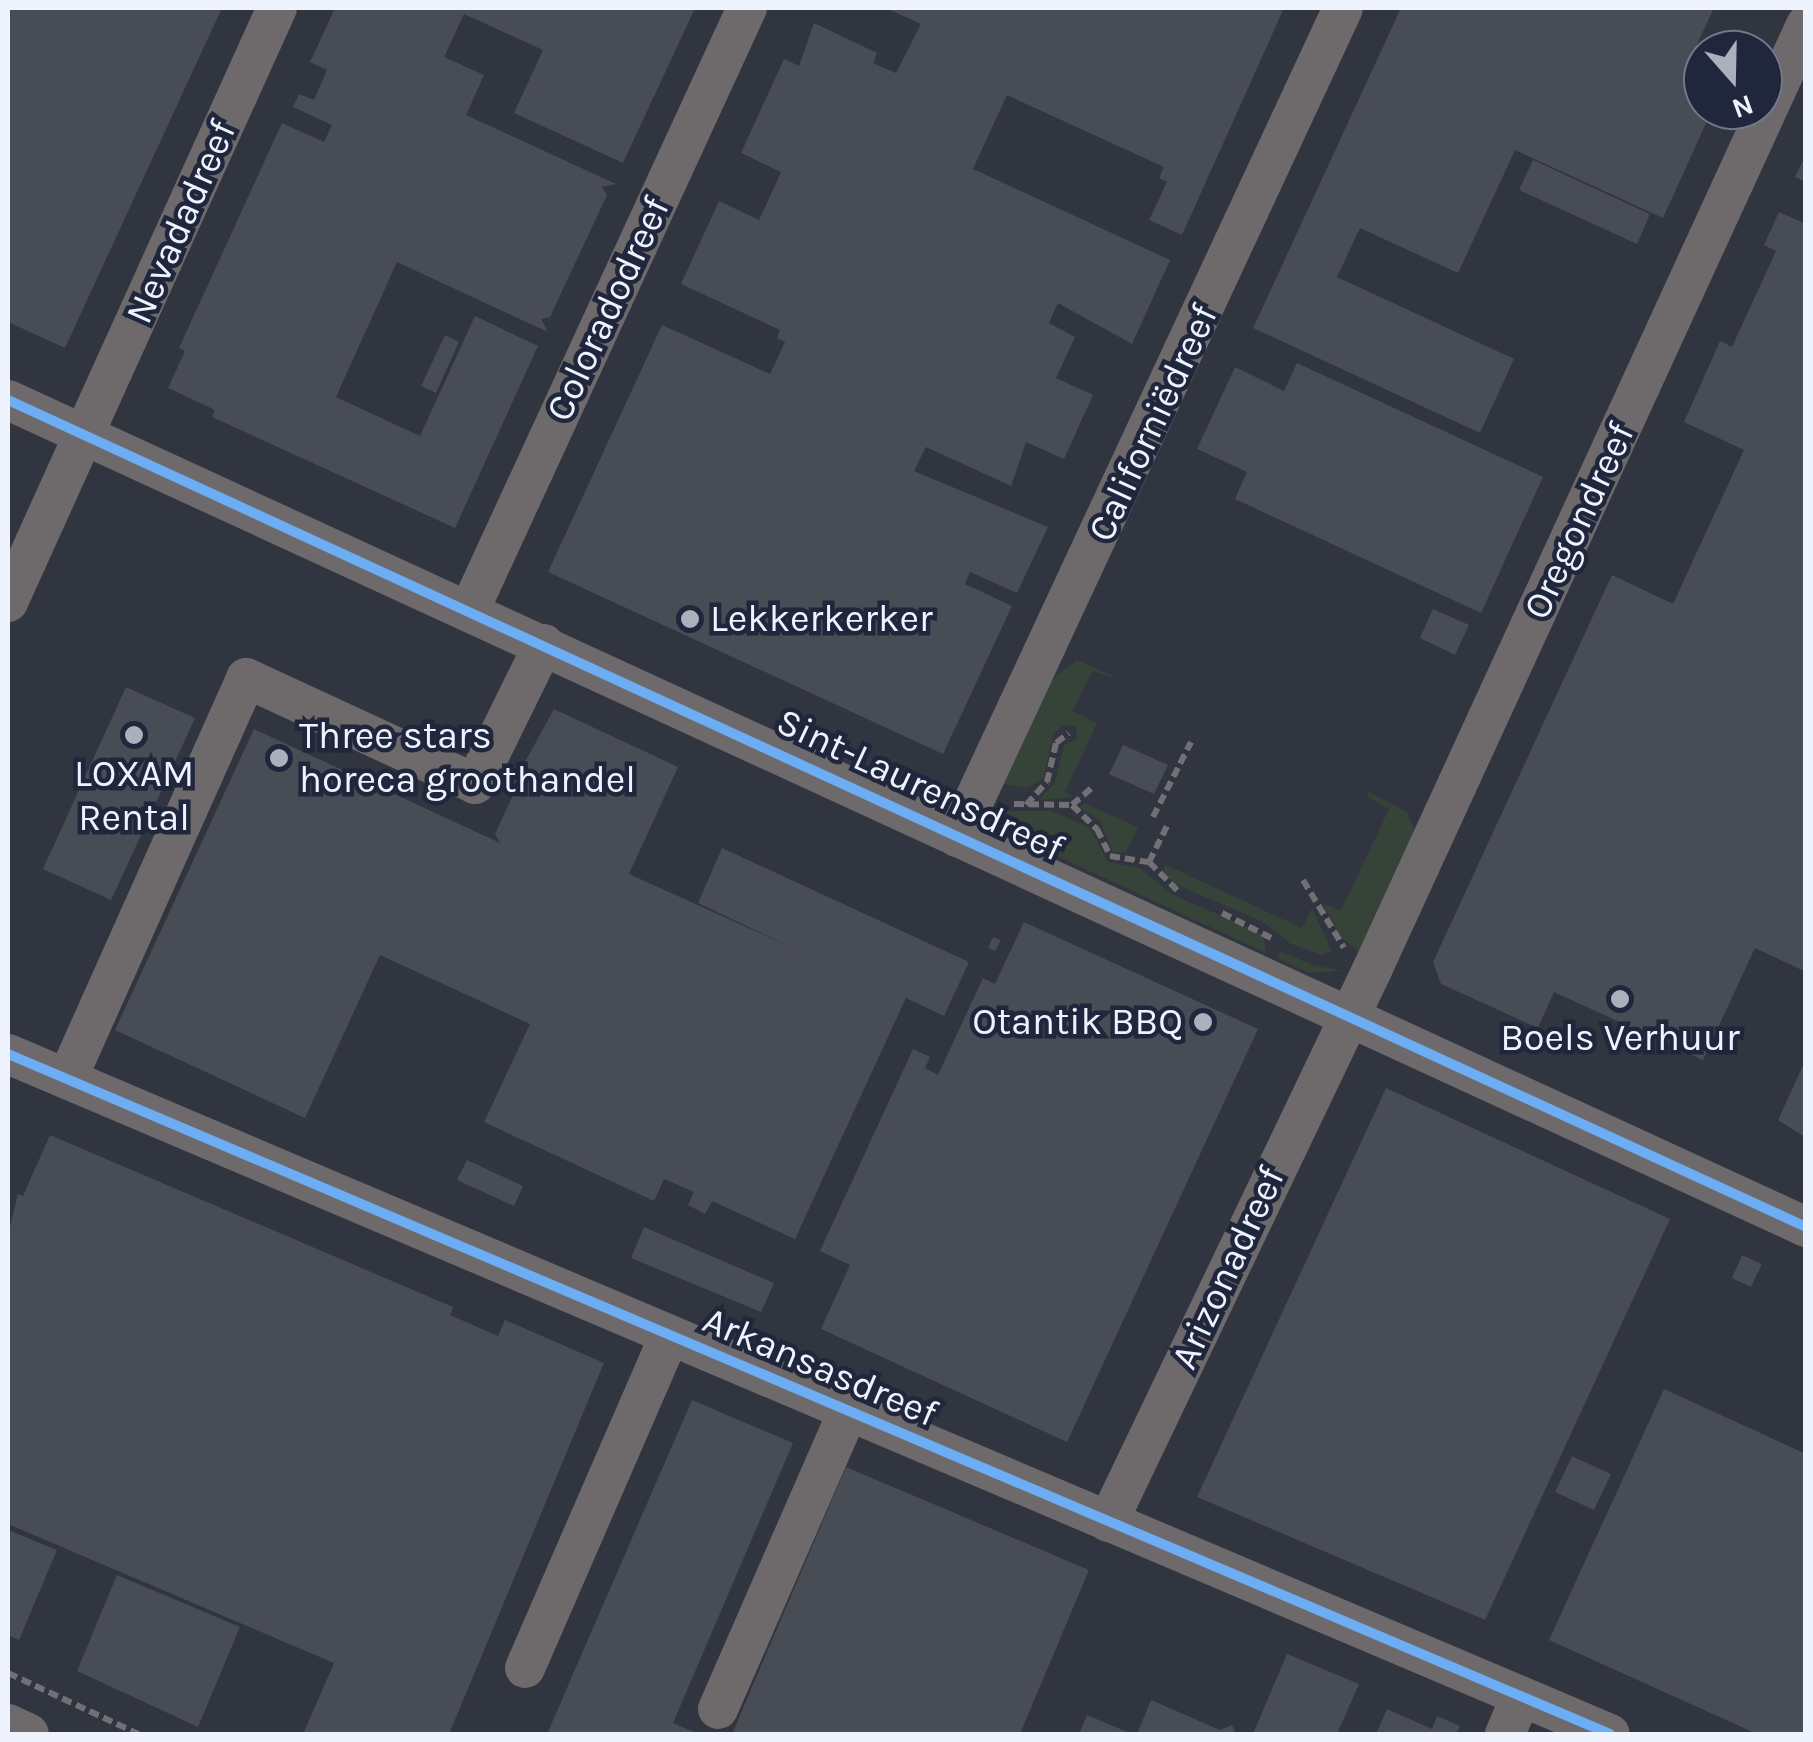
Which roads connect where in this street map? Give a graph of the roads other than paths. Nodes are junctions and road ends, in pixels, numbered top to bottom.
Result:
1 (277, 8) edge
2 (747, 8) edge
3 (1343, 8) edge
4 (1806, 25) edge
5 (8, 400) edge
6 (84, 437) junction
7 (8, 602) edge
8 (469, 611) junction
9 (544, 644) junction
10 (957, 836) junction
11 (1347, 1014) junction
12 (8, 1054) edge
13 (68, 1079) junction
14 (1806, 1227) edge
15 (670, 1336) junction
16 (848, 1411) junction
17 (1108, 1522) junction
18 (525, 1668) dead end
19 (1521, 1697) junction
20 (718, 1709) dead end
21 (8, 1724) edge
22 (29, 1734) edge
23 (1506, 1734) edge
24 (1610, 1734) edge

1 - 6 street, Nevadadreef
2 - 8 street, Coloradodreef
3 - 10 street, Californiëdreef
4 - 11 street, Oregondreef
5 - 6 street, Sint-Laurensdreef
6 - 7 street, Nevadadreef
6 - 8 street, Sint-Laurensdreef
8 - 9 street, Sint-Laurensdreef
9 - 10 street, Sint-Laurensdreef
9 - 13 street
10 - 11 street, Sint-Laurensdreef
11 - 14 street, Sint-Laurensdreef
11 - 17 street, Arizonadreef
12 - 13 street, Arkansasdreef
13 - 15 street, Arkansasdreef
15 - 16 street, Arkansasdreef
15 - 18 street
16 - 17 street, Arkansasdreef
16 - 20 street
17 - 19 street, Arkansasdreef
19 - 23 street
19 - 24 street, Arkansasdreef
21 - 22 street

